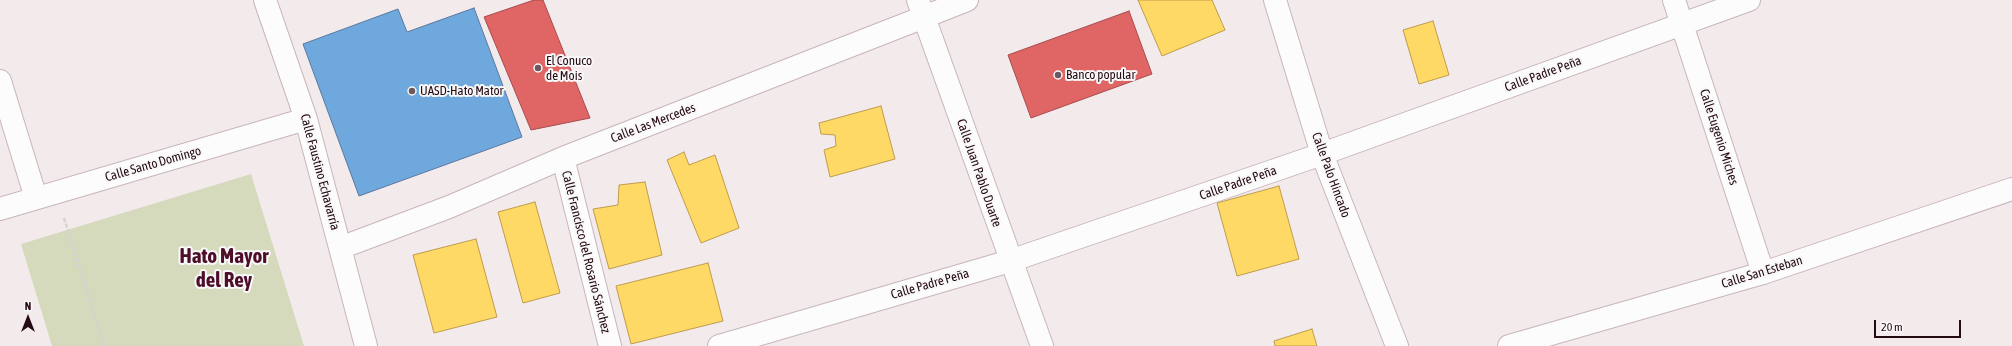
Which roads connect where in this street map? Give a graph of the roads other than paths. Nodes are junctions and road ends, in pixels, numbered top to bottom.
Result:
1 (265, 0) edge
2 (967, 0) edge
3 (1275, 0) edge
4 (1674, 0) edge
5 (1750, 0) edge
6 (921, 8) edge
7 (1682, 23) junction
8 (0, 81) edge
9 (306, 119) junction
10 (1322, 154) junction
11 (563, 158) junction
12 (2012, 190) edge
13 (36, 198) junction
14 (0, 209) edge
15 (340, 248) junction
16 (1010, 261) junction
17 (1763, 273) junction
18 (366, 346) edge
19 (610, 346) edge
20 (719, 346) edge
21 (1042, 346) edge
22 (1397, 346) edge
23 (1509, 346) edge

1 - 9 street, Calle Faustino Echavarría
2 - 6 street, Calle Las Mercedes
3 - 10 street, Calle Palo Hincado
4 - 7 street, Calle Eugenio Miches
5 - 7 street, Calle Padre Peña
6 - 11 street, Calle Las Mercedes
6 - 16 street, Calle Juan Pablo Duarte
7 - 10 street, Calle Padre Peña
7 - 17 street, Calle Eugenio Miches
8 - 13 street
9 - 13 street, Calle Santo Domingo
9 - 15 street, Calle Faustino Echavarría
10 - 16 street, Calle Padre Peña
10 - 22 street, Calle Palo Hincado
11 - 15 street, Calle Las Mercedes
11 - 19 street, Calle Francisco del Rosario Sánchez
12 - 17 street, Calle San Esteban
13 - 14 street, Calle Santo Domingo
15 - 18 street, Calle Faustino Echavarría
16 - 20 street, Calle Padre Peña
16 - 21 street, Calle Juan Pablo Duarte
17 - 23 street, Calle San Esteban

